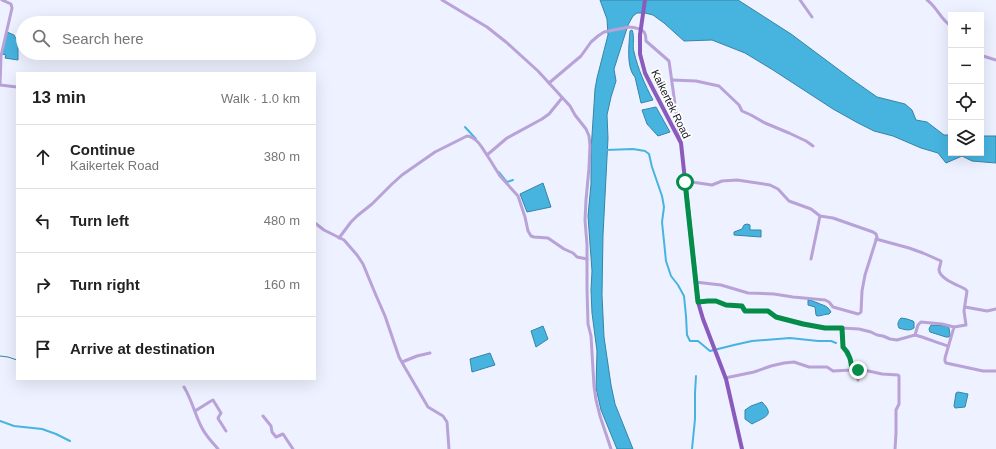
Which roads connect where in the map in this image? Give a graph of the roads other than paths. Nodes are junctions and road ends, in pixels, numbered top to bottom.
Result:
1 (2, 0) edge
2 (442, 0) edge
3 (645, 0) edge
4 (800, 0) edge
5 (927, 0) edge
6 (812, 17) dead end
7 (948, 24) edge
8 (984, 56) edge
9 (996, 60) edge
10 (672, 80) junction
11 (550, 83) junction
12 (0, 85) edge
13 (16, 87) edge
14 (562, 98) junction
15 (681, 143) junction
16 (813, 146) dead end
17 (488, 154) junction
18 (685, 182) junction
19 (820, 216) junction
20 (316, 224) edge
21 (338, 238) junction
22 (876, 239) junction
23 (587, 259) junction
24 (811, 259) dead end
25 (695, 282) junction
26 (698, 302) junction
27 (965, 308) junction
28 (996, 309) edge
29 (954, 327) junction
30 (842, 328) junction
31 (915, 335) junction
32 (948, 346) junction
33 (430, 352) dead end
34 (402, 362) junction
35 (852, 370) junction
36 (858, 370) junction
37 (996, 371) edge
38 (725, 378) junction
39 (858, 380) dead end
40 (184, 387) dead end
41 (196, 411) junction
42 (263, 416) dead end
43 (226, 431) dead end
44 (218, 449) edge
45 (293, 449) edge
46 (449, 449) edge
47 (611, 449) edge
48 (742, 449) edge
49 (895, 449) edge

1 - 12 street
2 - 11 street
3 - 15 main road, Kaikertek Road, bridge
4 - 6 street
5 - 7 street
8 - 9 street
10 - 11 street
10 - 15 street
10 - 16 street
11 - 14 street
12 - 13 street
14 - 17 street
14 - 23 street
15 - 18 main road, Kaikertek Road
17 - 21 street
17 - 23 street
18 - 19 street
18 - 25 main road, Kaikertek Road
19 - 22 street
19 - 24 street
20 - 21 street
21 - 34 street
22 - 25 street
22 - 27 street
23 - 47 street
25 - 26 main road, Kaikertek Road
26 - 30 street
26 - 38 main road, Kaikertek Road
27 - 28 street
27 - 29 street
29 - 31 street
29 - 32 street
30 - 31 street
30 - 35 street
31 - 32 street
32 - 37 street
33 - 34 street
34 - 46 street
35 - 36 street
35 - 38 street
36 - 39 street
36 - 49 street
38 - 48 main road, Kaikertek Road
40 - 41 street
41 - 43 street
41 - 44 street
42 - 45 street

